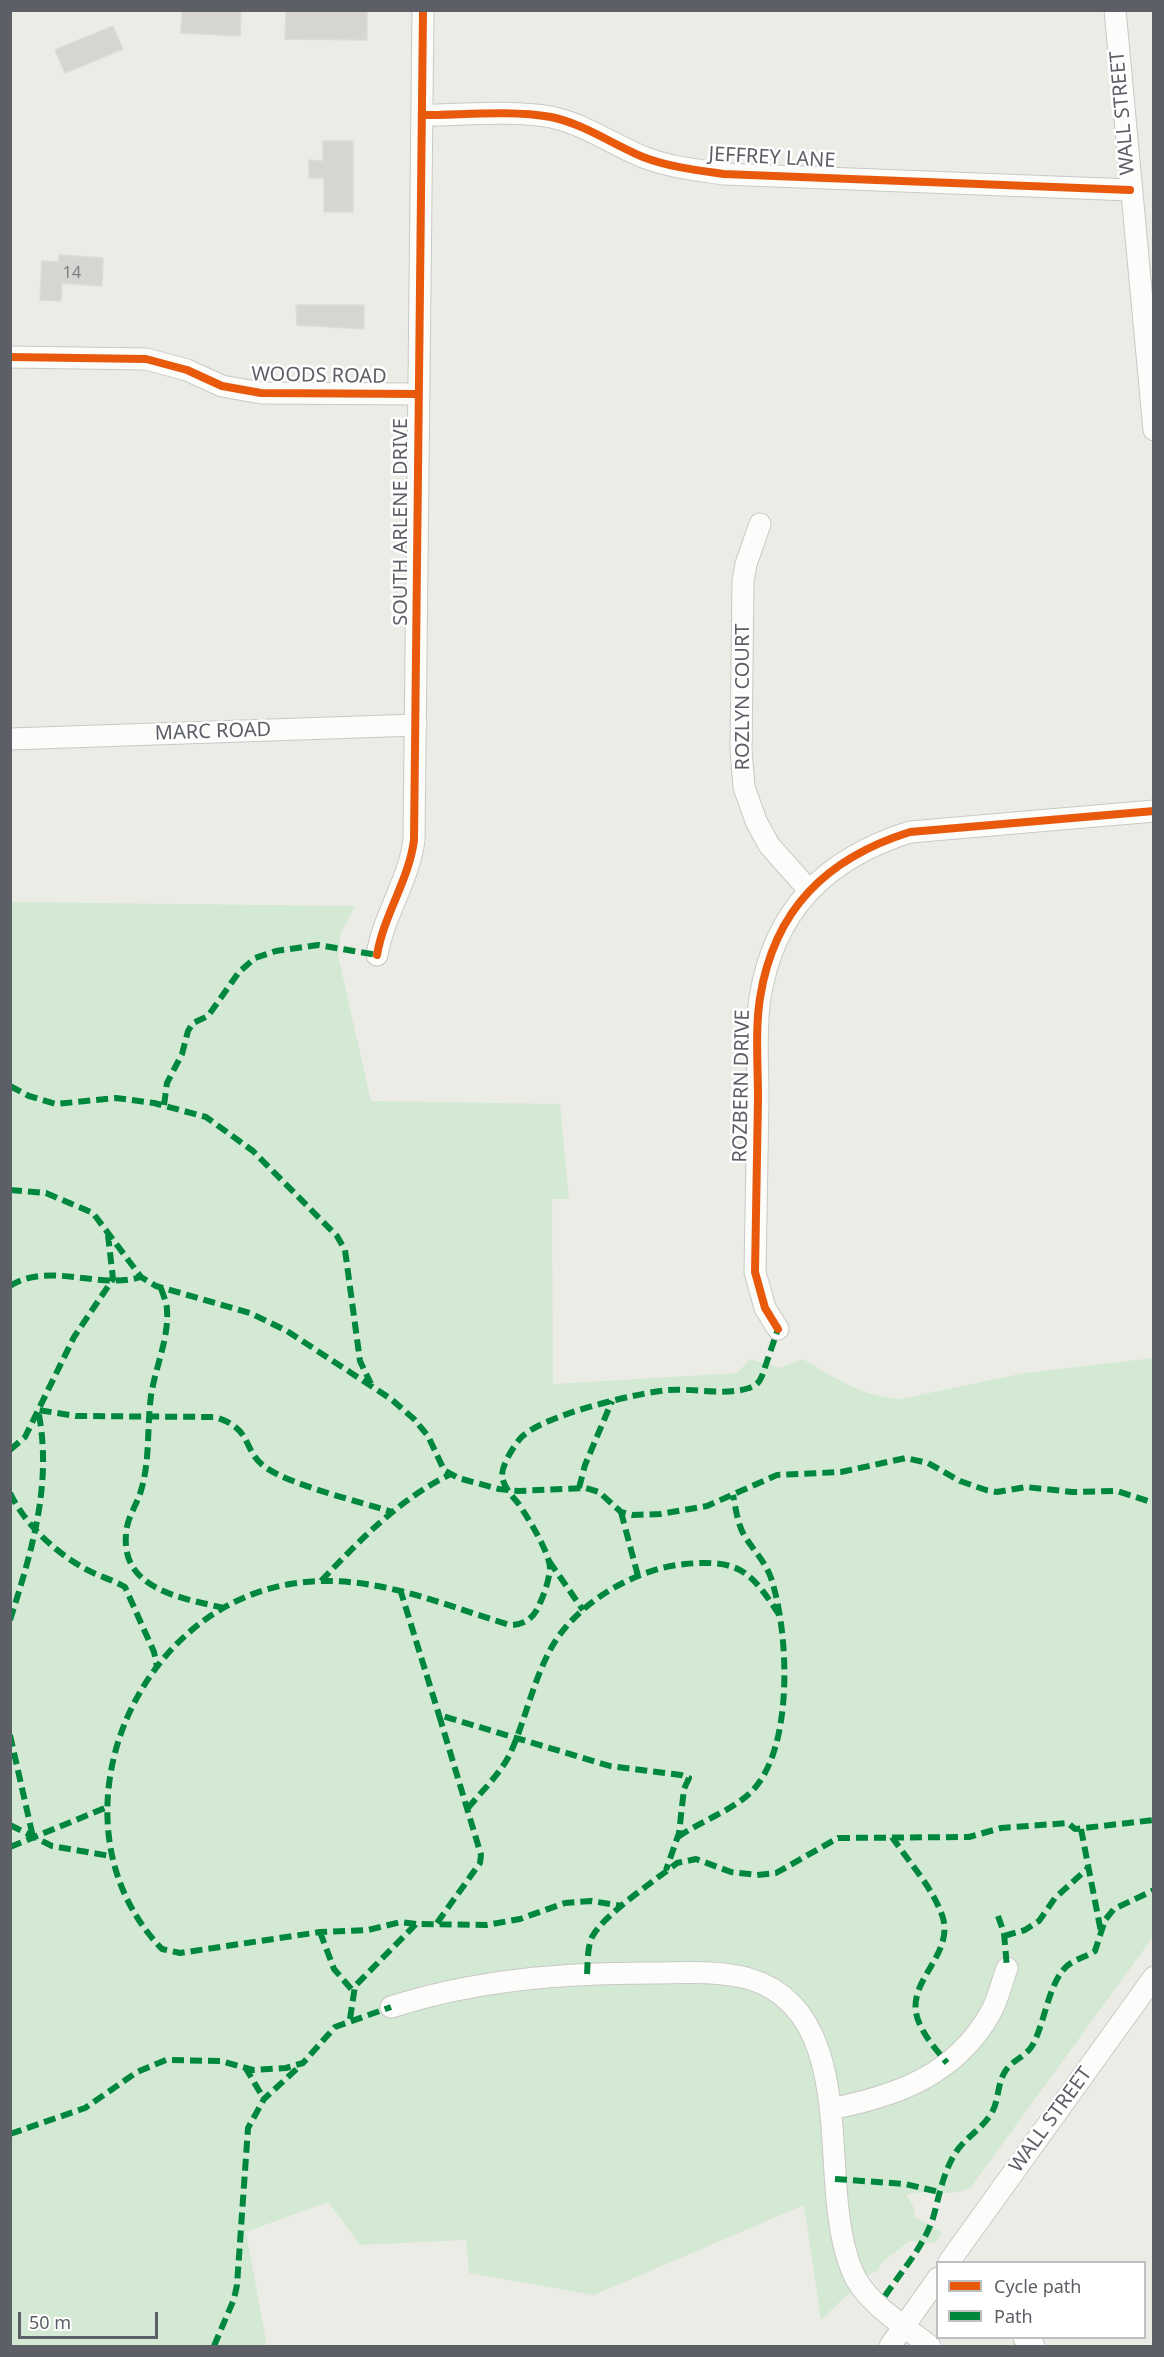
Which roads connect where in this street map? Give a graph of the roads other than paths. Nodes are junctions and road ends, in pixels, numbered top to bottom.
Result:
1 (423, 10) edge
2 (1115, 10) edge
3 (422, 115) junction
4 (1130, 190) junction
5 (10, 357) edge
6 (418, 394) junction
7 (1154, 430) edge
8 (760, 524) dead end
9 (416, 725) junction
10 (10, 739) edge
11 (1154, 811) edge
12 (808, 889) junction
13 (377, 955) dead end
14 (778, 1329) dead end
15 (1007, 1968) dead end
16 (1154, 1977) edge
17 (391, 2007) dead end
18 (830, 2109) junction
19 (950, 2261) edge
20 (936, 2281) edge
21 (904, 2326) junction
22 (890, 2346) edge
23 (930, 2346) edge

1 - 3 street, SOUTH ARLENE DRIVE
2 - 4 street, WALL STREET
3 - 4 street, JEFFREY LANE
3 - 6 street, SOUTH ARLENE DRIVE
4 - 7 street, WALL STREET
5 - 6 street, WOODS ROAD
6 - 9 street, SOUTH ARLENE DRIVE
8 - 12 street, ROZLYN COURT
9 - 10 street, MARC ROAD
9 - 13 street, SOUTH ARLENE DRIVE
11 - 12 street, ROZBERN DRIVE
12 - 14 street, ROZBERN DRIVE
15 - 18 street
16 - 19 street, WALL STREET
17 - 18 street
18 - 21 street
20 - 21 street
21 - 22 street
21 - 23 street

